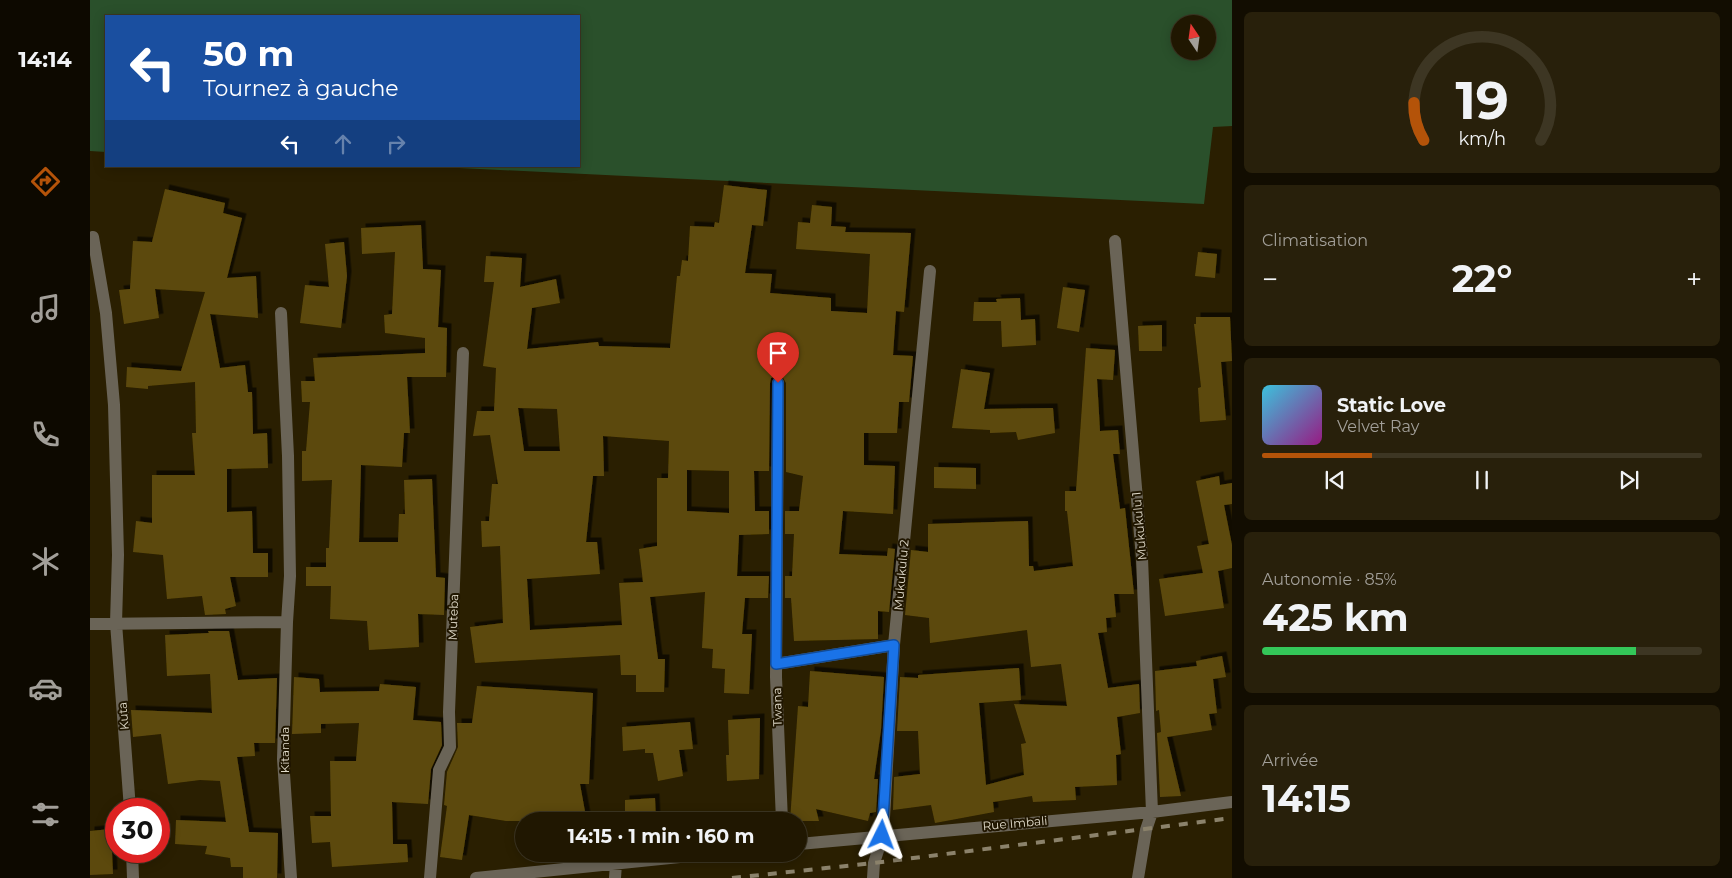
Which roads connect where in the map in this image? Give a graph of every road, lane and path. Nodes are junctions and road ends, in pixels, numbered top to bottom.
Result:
1 (93, 237) dead end
2 (1115, 241) dead end
3 (930, 271) dead end
4 (281, 313) dead end
5 (463, 353) dead end
6 (778, 383) dead end
7 (287, 622) junction
8 (116, 623) junction
9 (90, 624) edge
10 (894, 645) junction
11 (776, 664) junction
12 (129, 798) edge
13 (1232, 802) edge
14 (782, 812) edge
15 (1152, 812) junction
16 (882, 835) junction
17 (807, 843) edge
18 (635, 862) edge
19 (132, 863) edge
20 (616, 864) junction
21 (502, 877) edge
22 (133, 878) edge
23 (291, 878) edge
24 (430, 878) edge
25 (476, 878) edge
26 (615, 878) edge
27 (873, 878) edge
28 (1138, 878) edge

1 - 8 street, Kuta
2 - 15 street, Mukukulu 1
3 - 10 street, Mukukulu 2
4 - 7 street, Kitanda
5 - 24 street, Muteba
6 - 11 street, Twana
7 - 8 street
7 - 23 street, Kitanda
8 - 9 street
8 - 12 street, Kuta
10 - 11 street
10 - 16 street, Mukukulu 2
11 - 14 street, Twana
13 - 15 street, Rue Imbali
15 - 16 street, Rue Imbali
15 - 28 street, Mukukulu 1
16 - 17 street, Rue Imbali
16 - 27 street, Mukukulu 2
18 - 20 street
19 - 22 street
20 - 21 street
20 - 26 street
21 - 25 street

